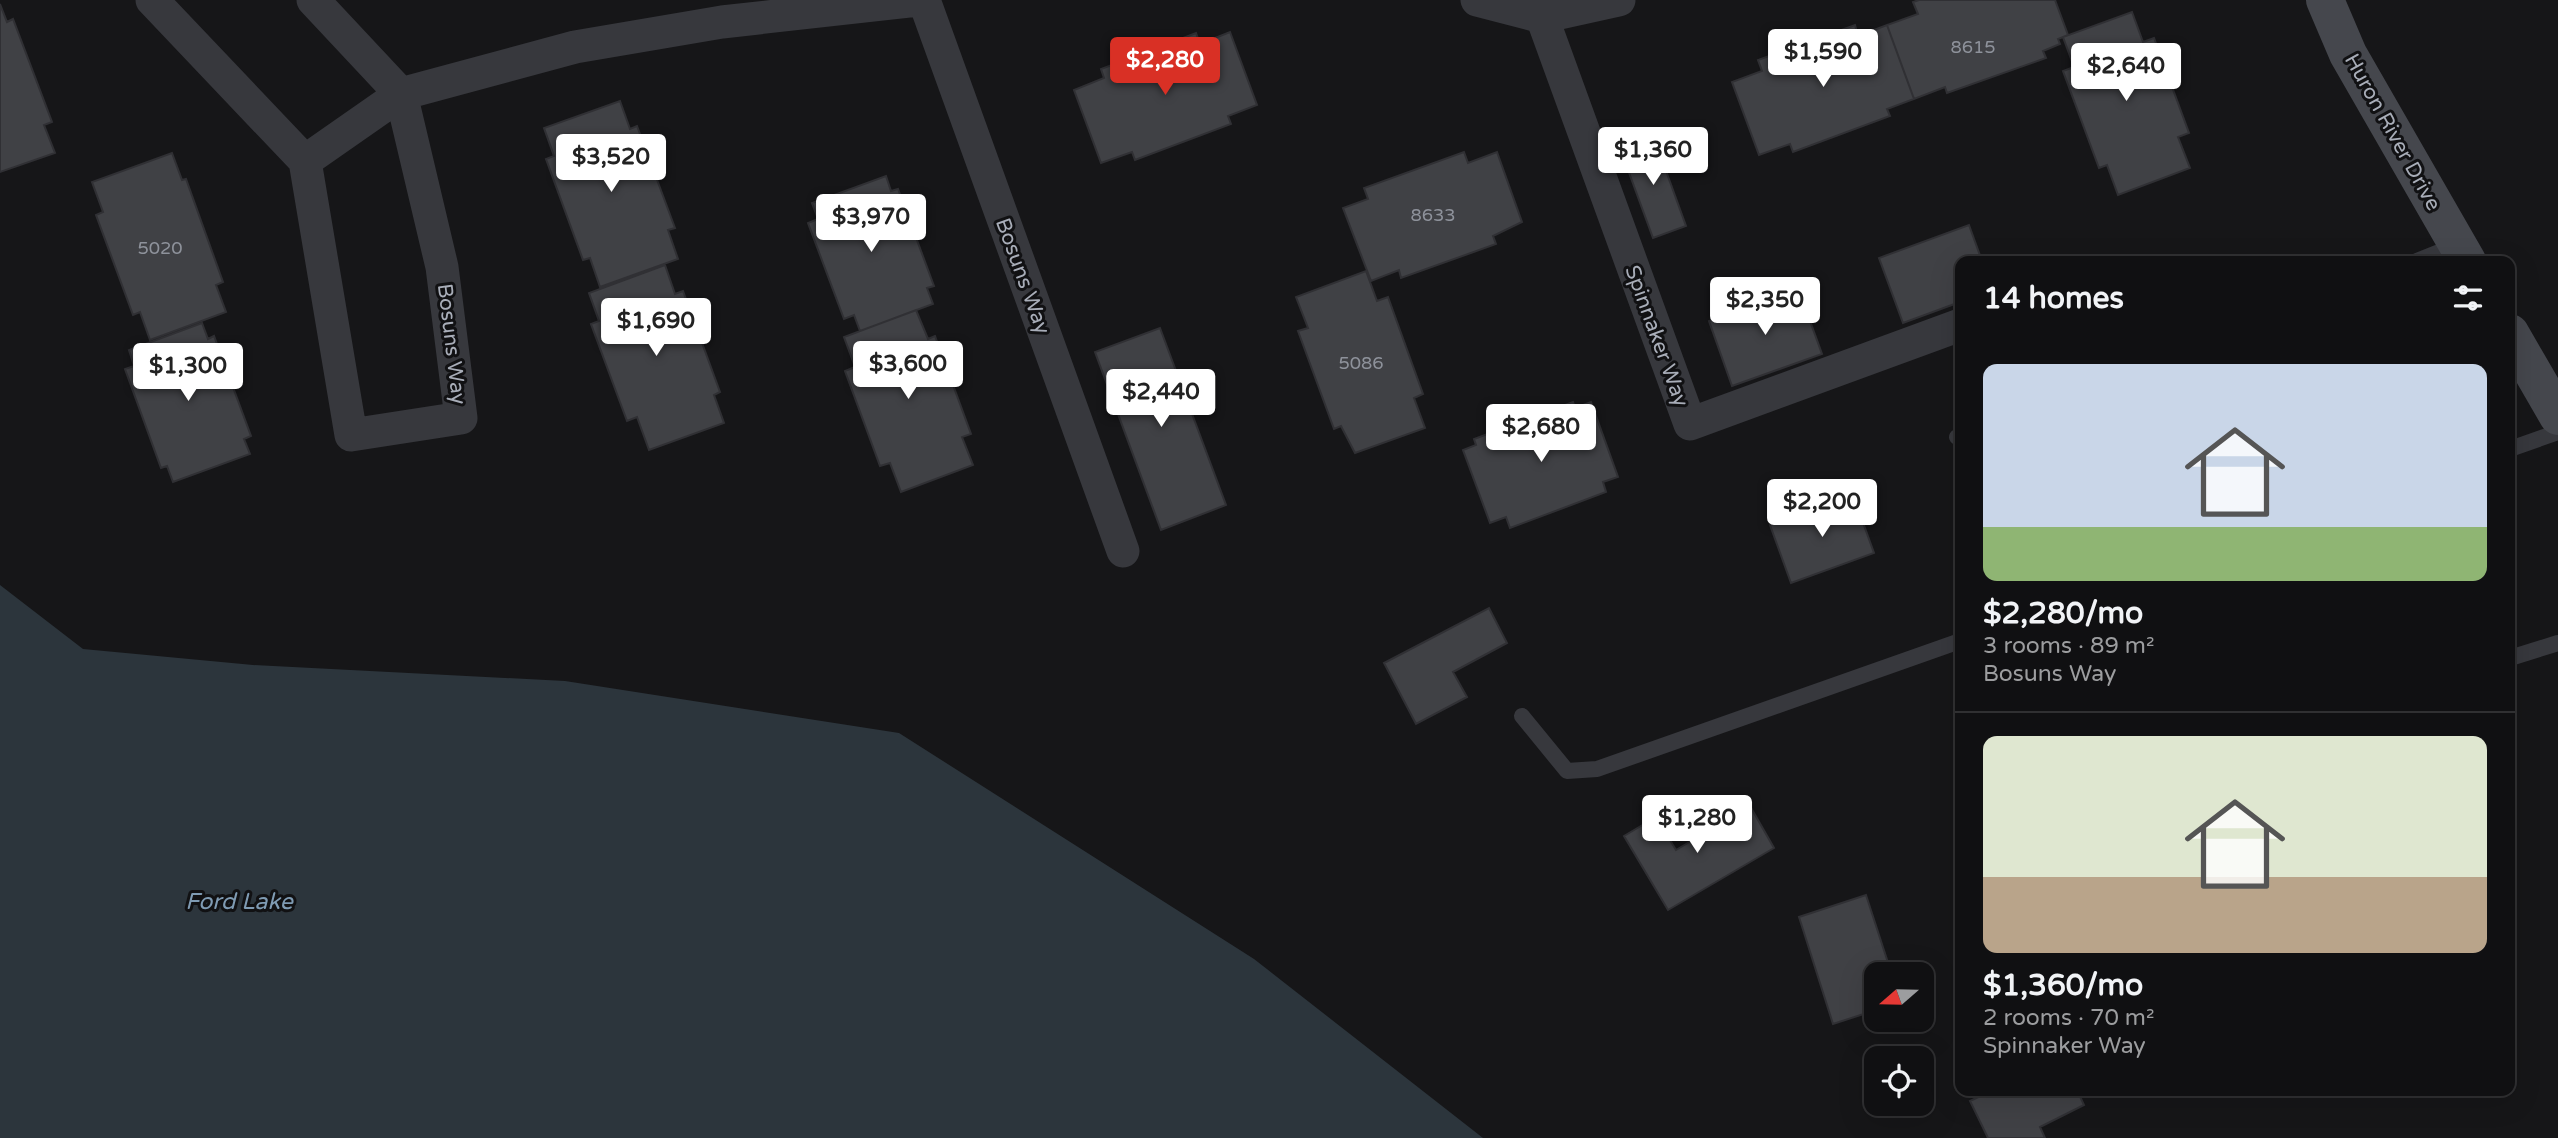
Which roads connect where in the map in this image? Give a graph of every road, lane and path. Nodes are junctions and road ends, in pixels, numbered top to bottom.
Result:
1 (152, 0) edge
2 (313, 0) edge
3 (918, 0) edge
4 (924, 0) edge
5 (1619, 0) edge
6 (2325, 0) edge
7 (1495, 3) edge
8 (1542, 17) junction
9 (401, 94) junction
10 (305, 161) junction
11 (2462, 253) edge
12 (1955, 327) edge
13 (2515, 342) edge
14 (2558, 416) edge
15 (2558, 432) edge
16 (2515, 447) edge
17 (1123, 551) dead end
18 (1955, 643) edge
19 (2558, 643) edge
20 (2515, 656) edge
21 (1522, 716) dead end

1 - 10 street
2 - 9 street, Bosuns Way
3 - 9 street
4 - 17 street, Bosuns Way
5 - 8 street
6 - 11 main road, Huron River Drive
7 - 8 street
8 - 12 street, Spinnaker Way
9 - 10 street
9 - 10 street, Bosuns Way
13 - 14 main road
15 - 16 lane
18 - 21 lane
19 - 20 lane

